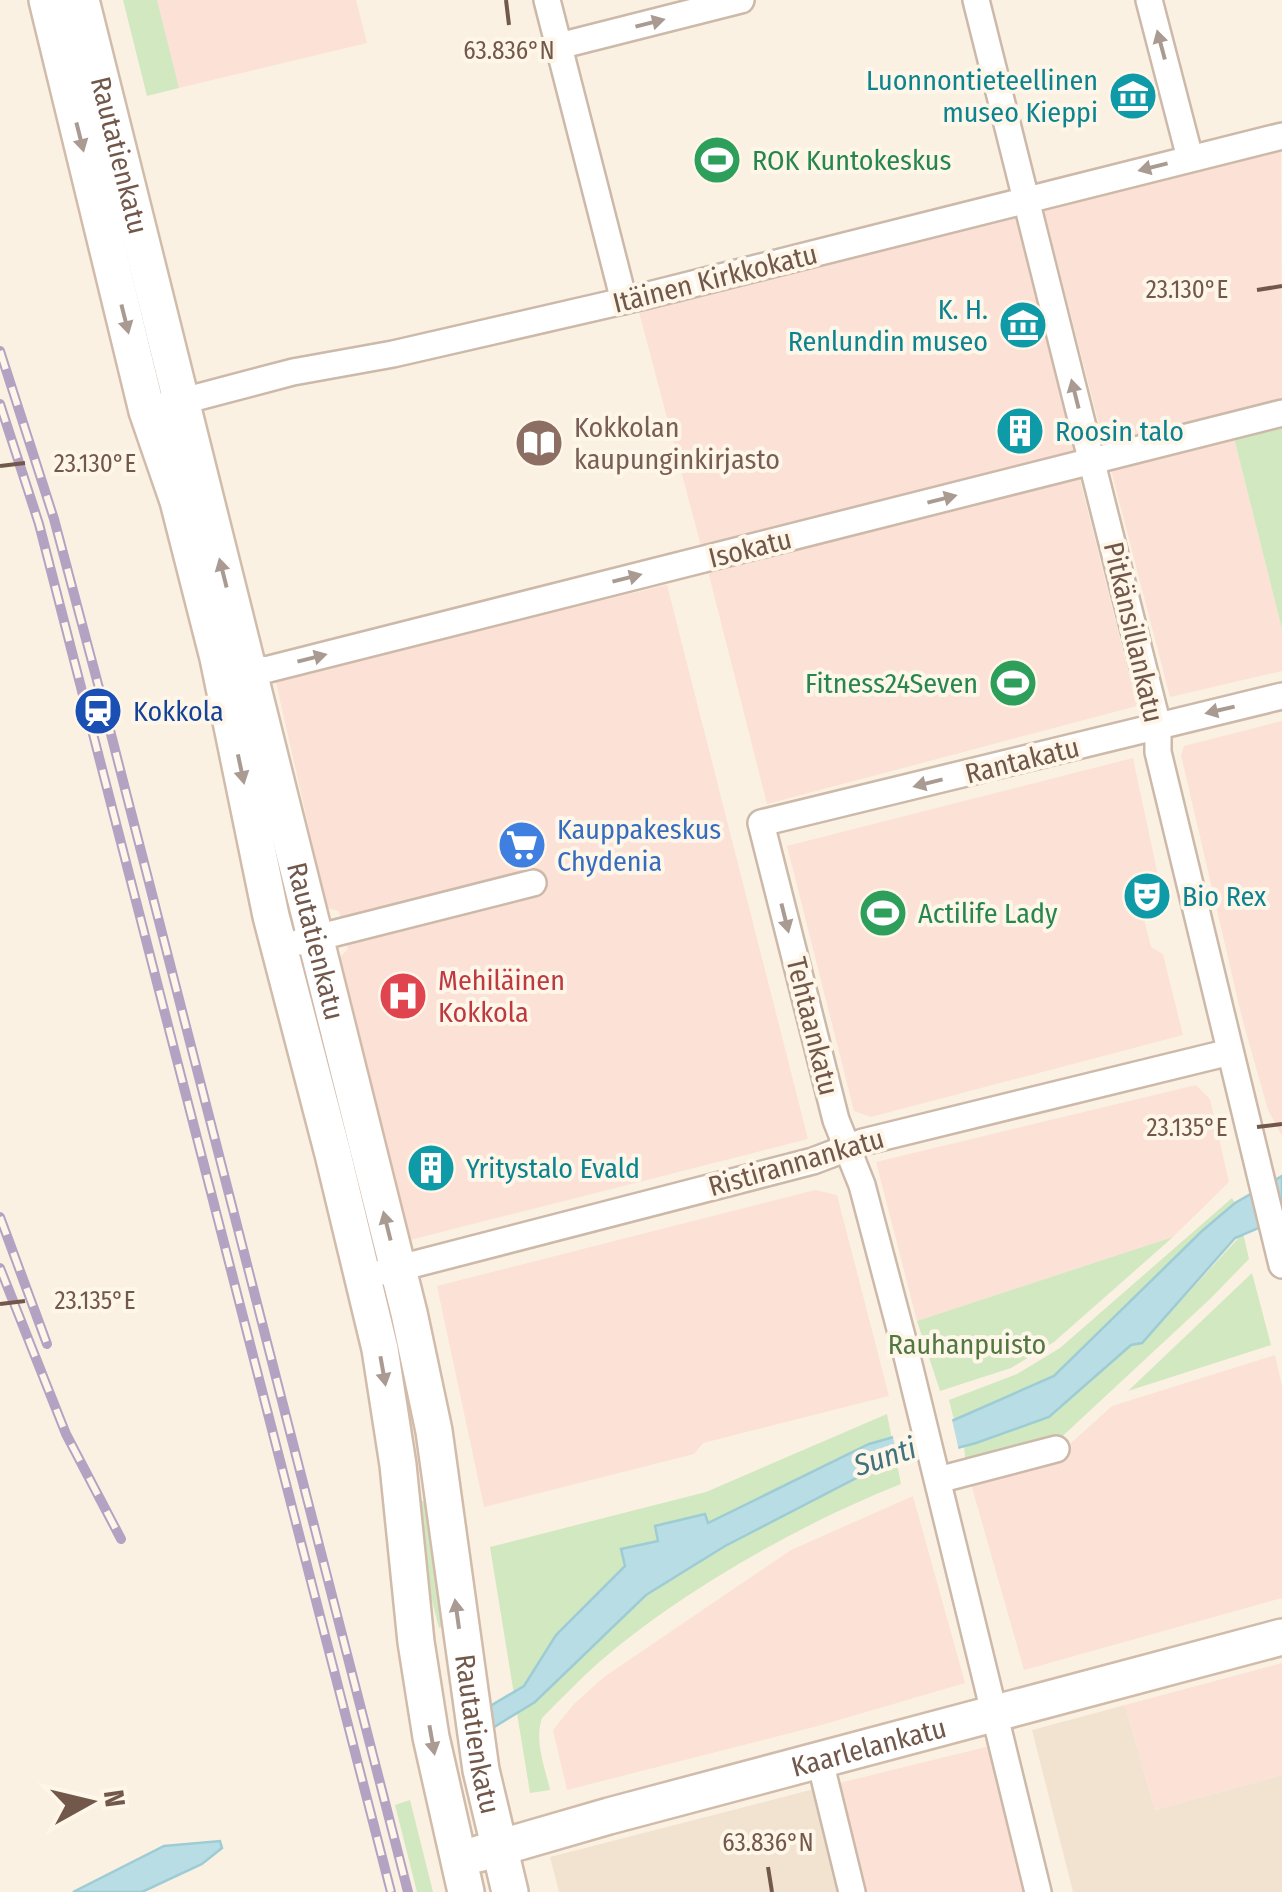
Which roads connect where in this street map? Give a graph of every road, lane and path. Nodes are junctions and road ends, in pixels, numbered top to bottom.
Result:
1 (47, 0) edge
2 (81, 0) edge
3 (547, 0) edge
4 (741, 0) edge
5 (976, 0) edge
6 (1149, 0) edge
7 (559, 46) junction
8 (1282, 136) edge
9 (1190, 158) junction
10 (1026, 199) junction
11 (624, 301) junction
12 (163, 406) junction
13 (1282, 414) edge
14 (1092, 461) junction
15 (232, 663) junction
16 (1282, 696) edge
17 (1158, 726) junction
18 (762, 824) joint
19 (533, 883) dead end
20 (314, 939) junction
21 (278, 946) junction
22 (1230, 1052) junction
23 (847, 1150) junction
24 (1282, 1265) edge
25 (380, 1273) junction
26 (1056, 1450) dead end
27 (935, 1469) junction
28 (1282, 1637) edge
29 (996, 1714) junction
30 (820, 1761) junction
31 (499, 1848) junction
32 (462, 1876) edge
33 (510, 1892) edge
34 (852, 1892) edge
35 (1038, 1892) edge

1 -> 12 main road, Rautatienkatu
2 - 12 main road, Rautatienkatu
3 - 7 street
7 -> 4 street
5 - 10 street, Pitkänsillankatu
9 -> 6 street
7 - 11 street
8 - 9 street, Itäinen Kirkkokatu
9 -> 10 street, Itäinen Kirkkokatu
10 - 11 street, Itäinen Kirkkokatu
14 -> 10 street, Pitkänsillankatu
11 - 12 street, Itäinen Kirkkokatu
12 - 15 main road, Rautatienkatu
13 - 14 street, Isokatu
15 -> 14 street, Isokatu
14 - 17 street, Pitkänsillankatu
15 - 20 main road, Rautatienkatu
15 -> 21 main road, Rautatienkatu
16 -> 17 street, Rantakatu
17 -> 18 street, Rantakatu
17 - 22 street, Pitkänsillankatu
18 -> 23 street, Tehtaankatu
19 - 20 street
20 - 21 street
25 -> 20 main road, Rautatienkatu
21 - 25 main road, Rautatienkatu
22 - 23 street, Ristirannankatu
22 - 24 street, Pitkänsillankatu
23 - 25 street, Ristirannankatu
23 - 27 street, Tehtaankatu
31 -> 25 main road, Rautatienkatu
25 -> 32 main road, Rautatienkatu
26 - 27 street
27 - 29 street, Tehtaankatu
28 - 29 main road, Kaarlelankatu
29 - 30 main road, Kaarlelankatu
29 - 35 street, Tehtaankatu
30 - 31 main road, Kaarlelankatu
30 - 34 street
31 - 32 main road, Kaarlelankatu
31 - 33 main road, Rautatienkatu

